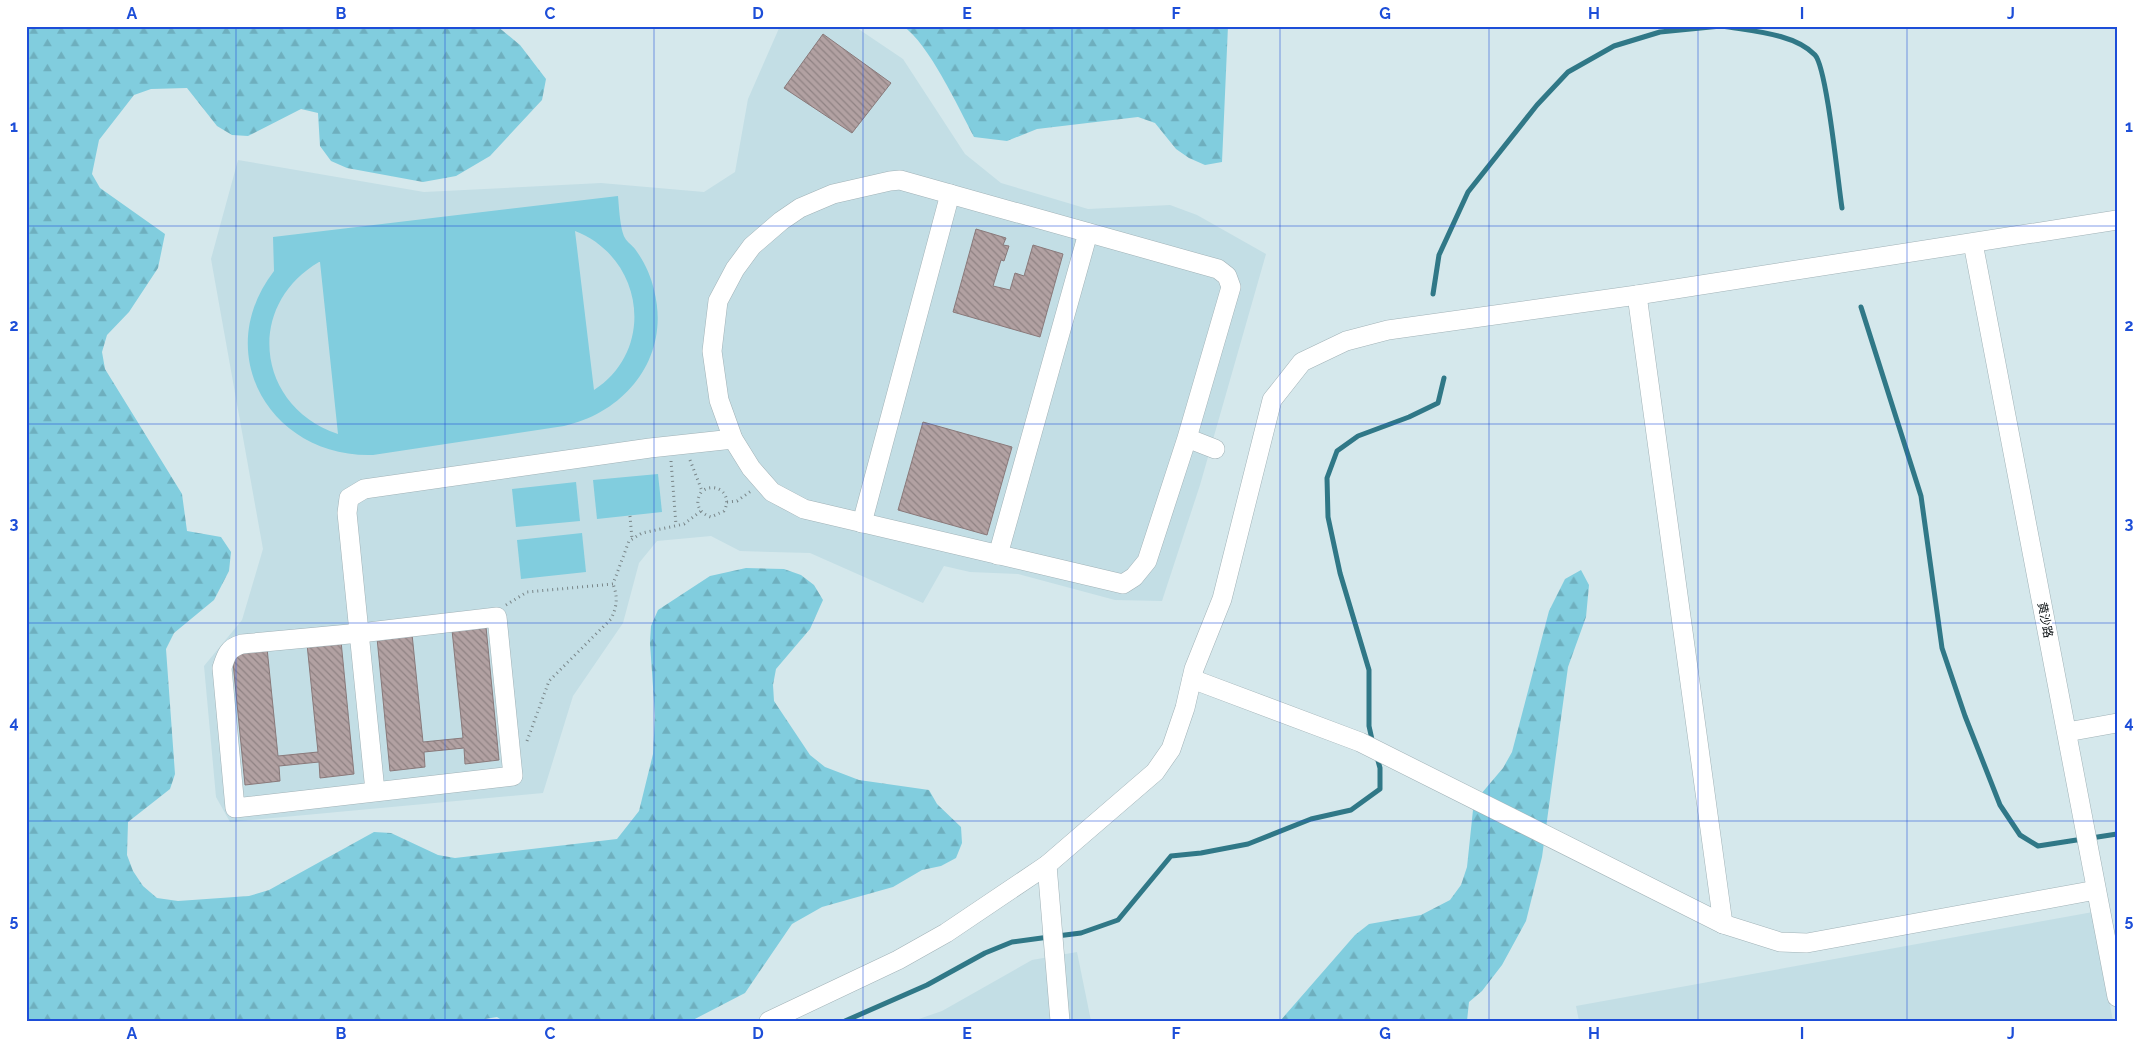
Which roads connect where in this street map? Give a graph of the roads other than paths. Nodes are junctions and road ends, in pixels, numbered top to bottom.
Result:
1 (950, 194) junction
2 (2117, 220) edge
3 (1088, 233) junction
4 (1973, 243) junction
5 (1637, 295) junction
6 (1187, 438) junction
7 (733, 439) junction
8 (1215, 449) dead end
9 (862, 523) junction
10 (998, 555) junction
11 (360, 633) junction
12 (1192, 678) junction
13 (2117, 722) edge
14 (2067, 732) junction
15 (375, 791) junction
16 (1047, 865) junction
17 (2096, 890) junction
18 (1723, 924) junction
19 (2117, 997) edge
20 (769, 1021) edge
21 (1060, 1021) edge

1 - 3 street
1 - 7 street
1 - 9 street
2 - 4 street
3 - 6 street
3 - 10 street
4 - 5 street
4 - 14 street, 黄沙路
5 - 12 street
5 - 18 street
6 - 8 street
6 - 10 street
7 - 9 street
7 - 11 street
9 - 10 street
11 - 15 street
11 - 15 street
11 - 15 street
12 - 16 street
12 - 18 street
13 - 14 street
14 - 17 street, 黄沙路
16 - 20 street
16 - 21 street
17 - 18 street
17 - 19 street, 黄沙路

